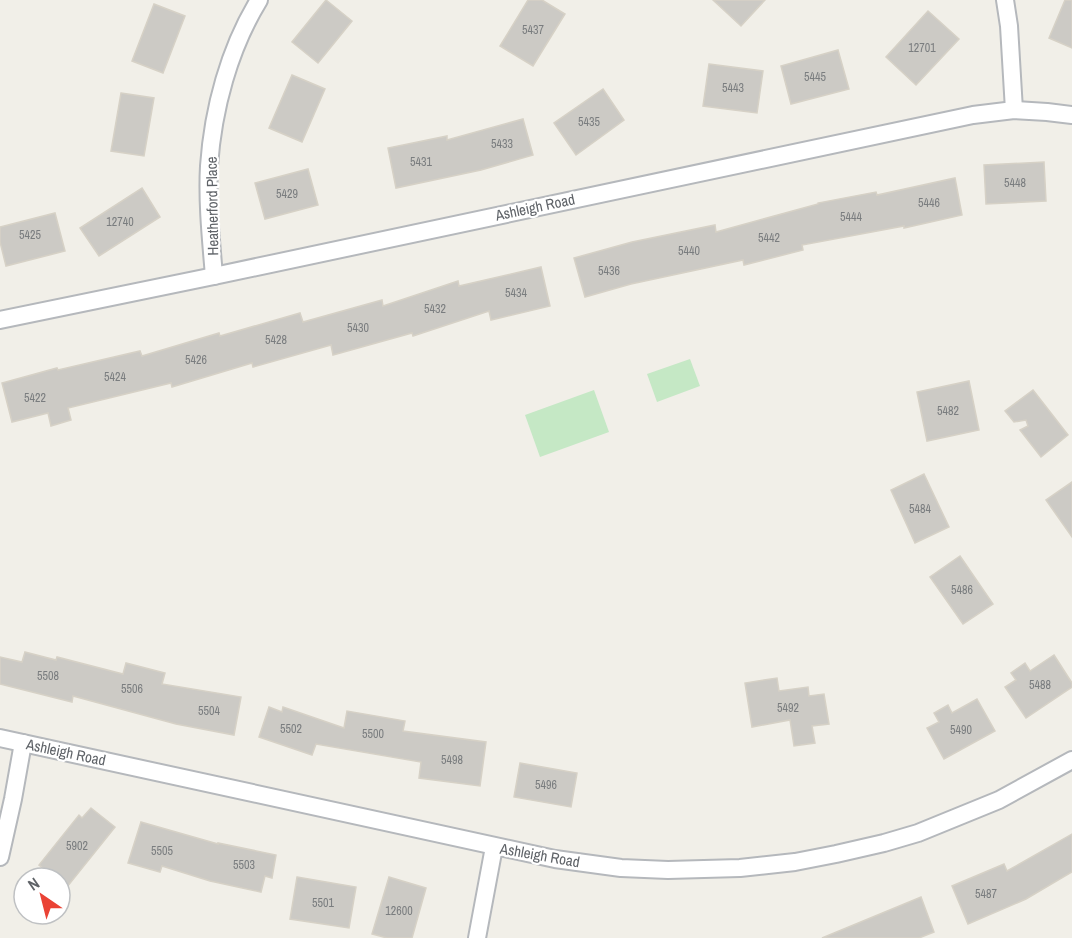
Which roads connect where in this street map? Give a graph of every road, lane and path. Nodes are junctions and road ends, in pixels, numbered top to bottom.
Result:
1 (259, 0) edge
2 (1005, 0) edge
3 (1014, 110) junction
4 (1072, 115) edge
5 (214, 276) junction
6 (0, 320) edge
7 (0, 738) edge
8 (23, 743) junction
9 (1072, 760) edge
10 (494, 847) junction
11 (0, 857) edge
12 (477, 938) edge

1 - 5 street, Heatherford Place
2 - 3 street
3 - 4 street, Ashleigh Road
3 - 5 street, Ashleigh Road
5 - 6 street, Ashleigh Road
7 - 8 street, Ashleigh Road
8 - 10 street, Ashleigh Road
8 - 11 street
9 - 10 street, Ashleigh Road
10 - 12 street

